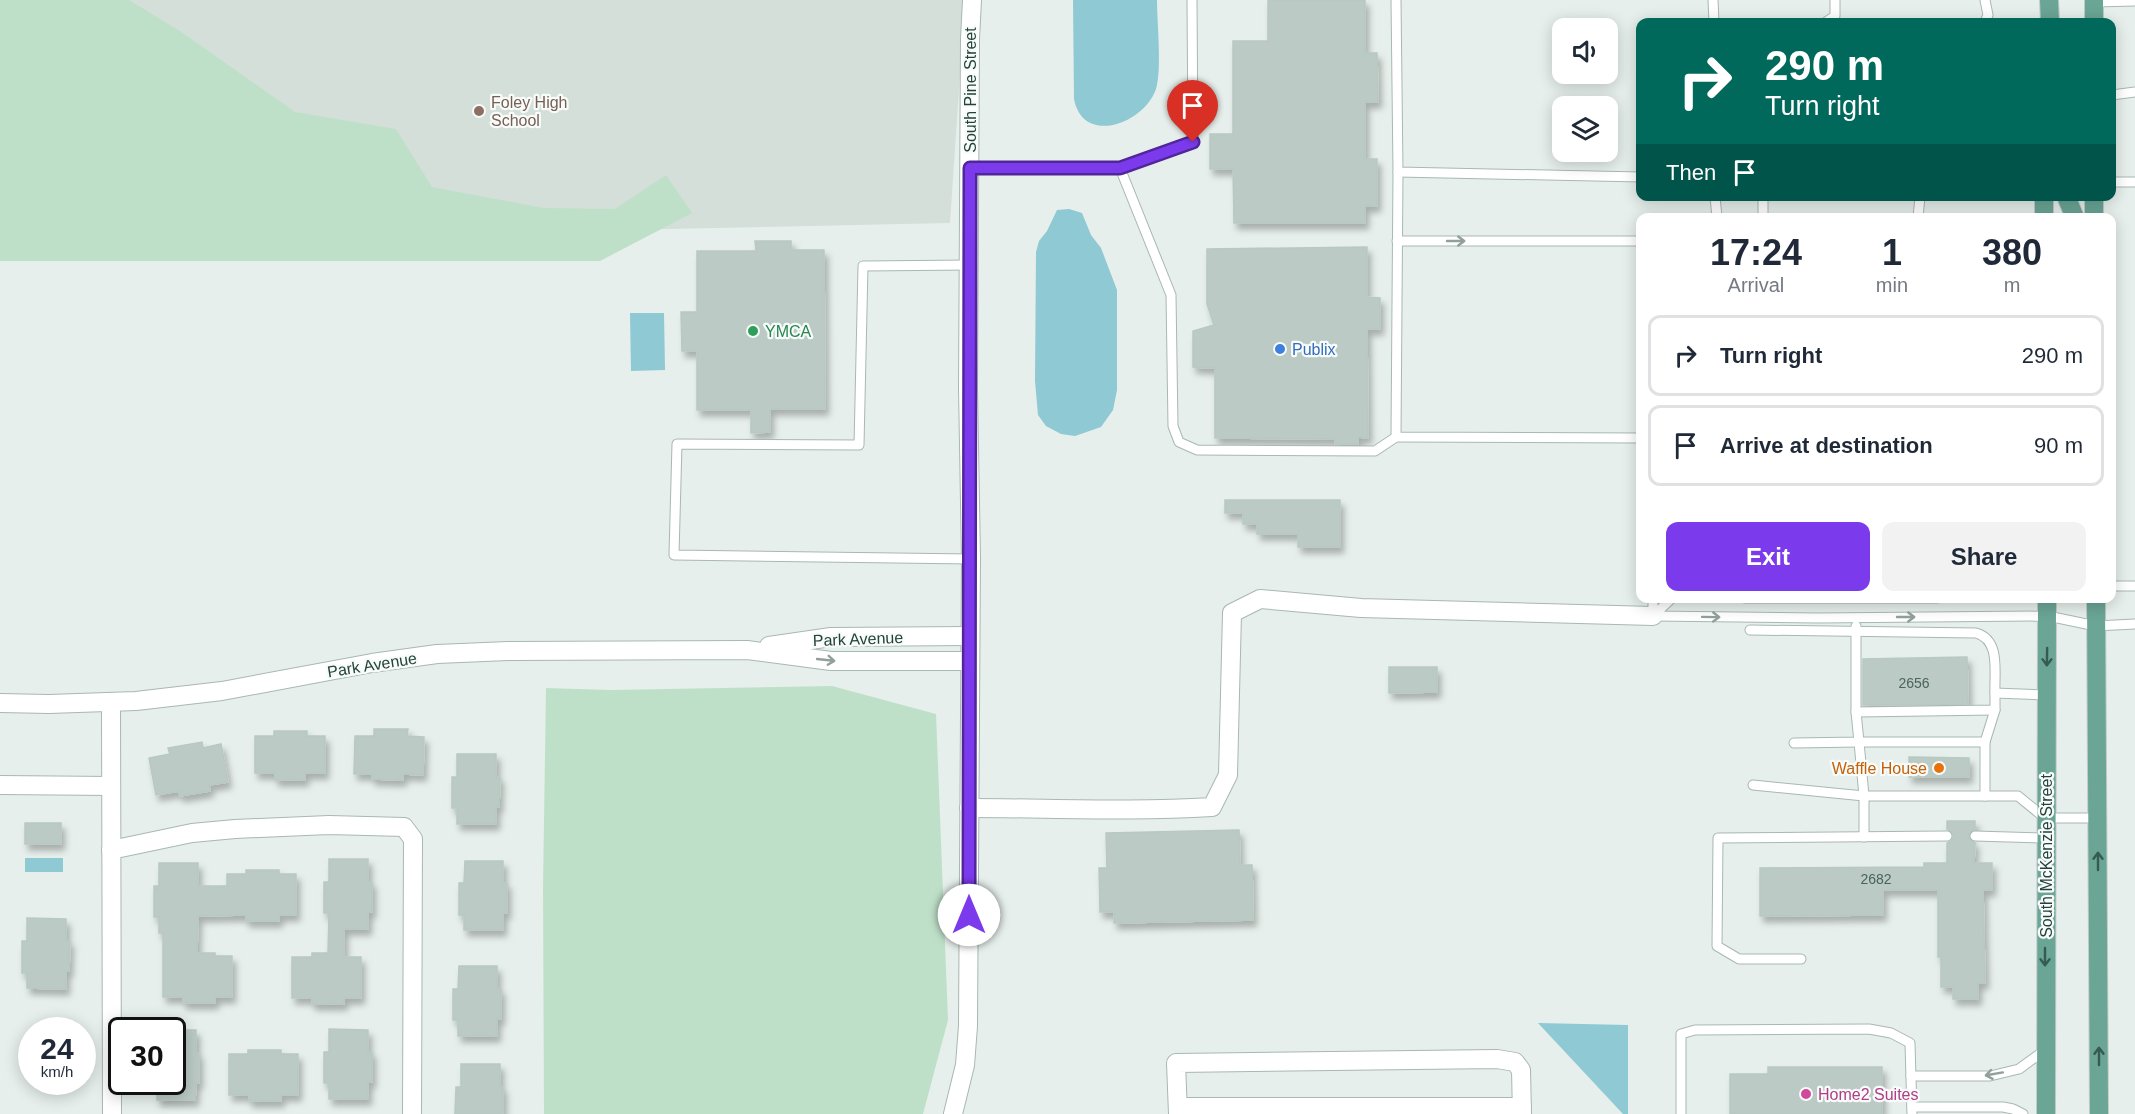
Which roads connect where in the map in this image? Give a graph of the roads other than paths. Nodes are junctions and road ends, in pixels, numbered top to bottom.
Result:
1 (972, 0) edge
2 (1192, 0) edge
3 (1396, 0) edge
4 (1713, 0) edge
5 (1835, 0) edge
6 (1985, 0) edge
7 (2043, 0) edge
8 (2049, 0) edge
9 (2094, 1) edge
10 (2135, 2) edge
11 (1714, 18) edge
12 (1832, 18) edge
13 (1987, 18) edge
14 (2044, 18) edge
15 (2050, 18) edge
16 (2094, 18) edge
17 (2135, 92) edge
18 (2116, 94) edge
19 (970, 168) junction
20 (1120, 168) junction
21 (1398, 172) junction
22 (1636, 177) edge
23 (2116, 182) edge
24 (2135, 182) edge
25 (1397, 241) junction
26 (1636, 241) edge
27 (969, 265) junction
28 (1396, 437) junction
29 (1636, 438) edge
30 (970, 559) junction
31 (2116, 586) edge
32 (2135, 586) edge
33 (1793, 603) edge
34 (1839, 603) edge
35 (2096, 603) edge
36 (1653, 607) edge
37 (2047, 607) edge
38 (1793, 618) junction
39 (1840, 618) junction
40 (1856, 618) junction
41 (2135, 624) edge
42 (2096, 626) junction
43 (1750, 630) dead end
44 (1856, 631) junction
45 (970, 636) junction
46 (747, 650) junction
47 (970, 661) junction
48 (1995, 693) junction
49 (2047, 695) junction
50 (111, 702) junction
51 (0, 703) edge
52 (1995, 710) junction
53 (1856, 712) junction
54 (1859, 742) junction
55 (1985, 742) junction
56 (1794, 743) dead end
57 (0, 784) edge
58 (1753, 785) dead end
59 (111, 786) junction
60 (1864, 796) junction
61 (1985, 796) junction
62 (969, 808) junction
63 (2045, 818) junction
64 (2097, 818) junction
65 (1947, 836) dead end
66 (1975, 836) dead end
67 (1864, 837) junction
68 (2045, 838) junction
69 (111, 850) junction
70 (1801, 959) dead end
71 (2045, 1050) junction
72 (1911, 1076) junction
73 (1178, 1110) edge
74 (1522, 1111) edge
75 (1912, 1111) edge
76 (112, 1114) edge
77 (412, 1114) edge
78 (953, 1114) edge
79 (1681, 1114) edge
80 (2023, 1114) edge
81 (2046, 1114) edge
82 (2099, 1114) edge

1 - 19 street, South Pine Street
2 - 20 lane
3 - 21 lane
4 - 11 lane
5 - 12 lane
6 - 13 lane
7 - 14 main road
8 - 15 main road
9 - 10 lane
9 - 16 main road
17 - 18 lane
19 - 20 lane
19 - 27 street, South Pine Street
20 - 28 lane
21 - 22 lane
21 - 25 lane
23 - 24 lane
25 -> 26 lane
25 - 28 lane
27 - 30 street, South Pine Street
27 - 30 lane
28 - 29 lane
30 - 45 street, South Pine Street
31 - 32 lane
33 - 38 lane
34 - 39 lane
35 - 42 main road
36 -> 38 lane
36 - 62 street
40 -> 37 lane
37 - 42 lane
37 -> 49 main road, South McKenzie Street
38 - 39 lane
39 - 40 lane
40 - 44 lane
41 - 42 lane
42 - 64 main road
43 - 44 lane
44 - 48 lane
44 - 53 lane
45 - 46 street, Park Avenue
45 - 47 street, South Pine Street
46 -> 47 street, Park Avenue
46 - 50 street, Park Avenue
47 - 62 street, South Pine Street
48 - 49 lane
48 - 52 lane
49 - 63 main road, South McKenzie Street
50 - 51 street, Park Avenue
50 - 59 street
52 - 53 lane
52 - 55 lane
53 - 54 lane
54 - 55 lane
54 - 56 lane
54 - 60 lane
55 - 61 lane
57 - 59 street
58 - 60 lane
59 - 69 street
60 - 61 lane
60 - 67 lane
61 - 63 lane
62 - 78 street, South Pine Street
63 - 64 lane
63 - 68 main road, South McKenzie Street
82 -> 64 main road
65 - 67 lane
66 - 68 lane
67 - 70 lane
68 -> 71 main road, South McKenzie Street
69 - 76 street
69 - 77 street
71 -> 72 lane
71 - 81 main road, South McKenzie Street
72 - 75 lane
72 - 79 lane
73 - 74 street
73 - 74 street
75 - 80 lane

